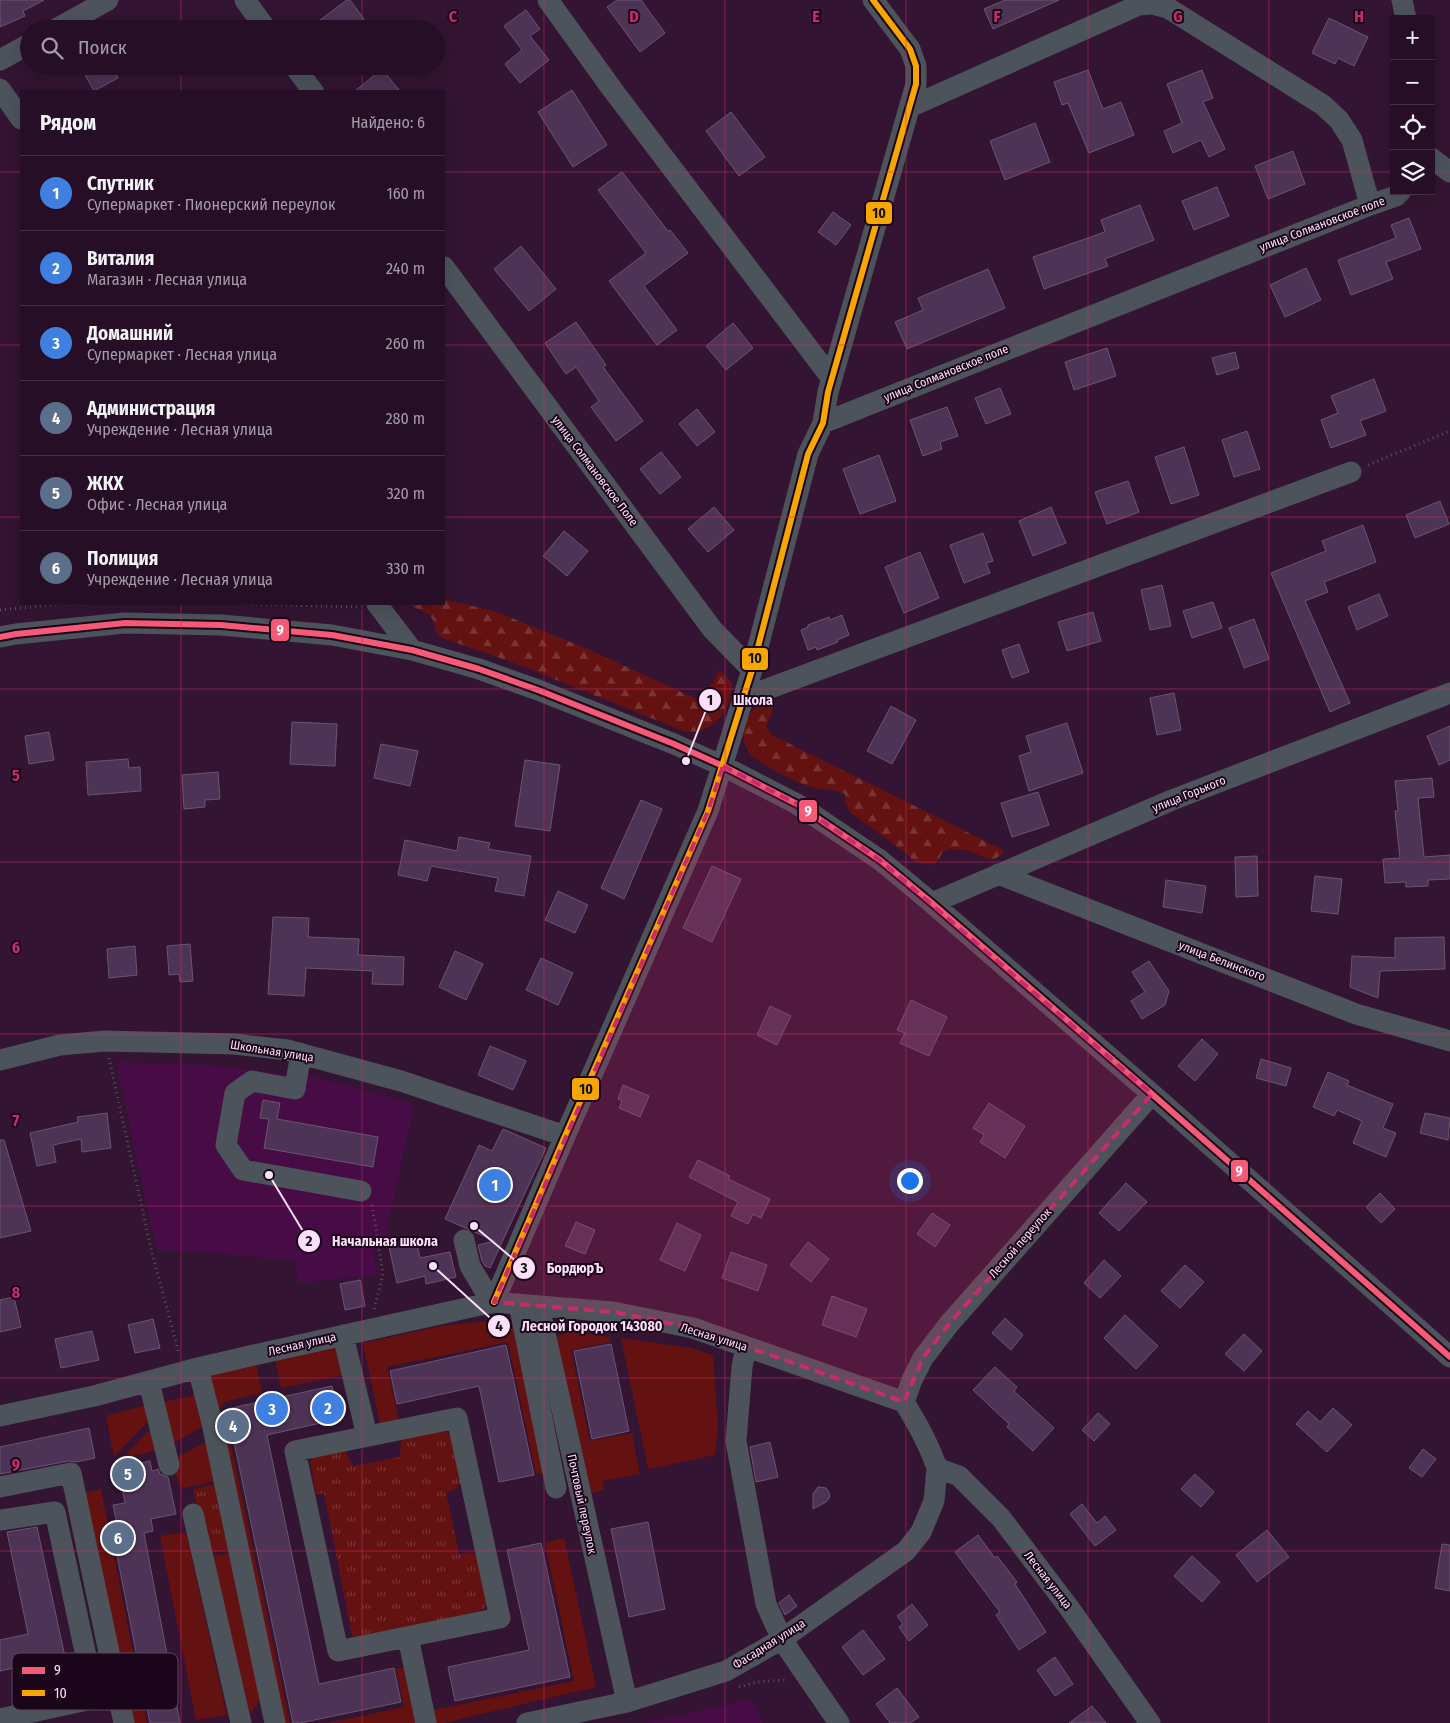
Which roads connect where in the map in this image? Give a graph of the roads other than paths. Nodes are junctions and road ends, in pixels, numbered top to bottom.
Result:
1 (108, 0) edge
2 (245, 0) edge
3 (548, 0) edge
4 (873, 0) edge
5 (1402, 0) edge
6 (1139, 3) edge
7 (1405, 15) edge
8 (72, 20) edge
9 (259, 20) edge
10 (20, 49) edge
11 (0, 60) edge
12 (301, 75) edge
13 (0, 89) edge
14 (312, 90) edge
15 (910, 107) junction
16 (20, 118) edge
17 (1435, 161) edge
18 (1450, 172) edge
19 (1397, 195) edge
20 (1370, 204) junction
21 (445, 268) edge
22 (832, 379) junction
23 (823, 422) junction
24 (1351, 472) road end
25 (379, 606) edge
26 (0, 637) edge
27 (412, 650) junction
28 (752, 670) junction
29 (1450, 692) edge
30 (743, 698) junction
31 (723, 766) junction
32 (998, 874) junction
33 (932, 903) junction
34 (1450, 1041) edge
35 (301, 1053) junction
36 (0, 1060) edge
37 (1152, 1094) junction
38 (564, 1136) junction
39 (361, 1191) road end
40 (464, 1240) dead end
41 (493, 1303) junction
42 (529, 1305) junction
43 (343, 1335) junction
44 (746, 1347) junction
45 (1450, 1358) edge
46 (191, 1370) junction
47 (149, 1382) junction
48 (904, 1402) junction
49 (0, 1416) edge
50 (367, 1436) junction
51 (169, 1465) dead end
52 (937, 1468) junction
53 (0, 1487) edge
54 (556, 1488) dead end
55 (193, 1514) dead end
56 (0, 1520) edge
57 (408, 1637) junction
58 (782, 1639) junction
59 (86, 1653) edge
60 (109, 1653) edge
61 (627, 1702) junction
62 (41, 1710) edge
63 (121, 1710) edge
64 (0, 1719) edge
65 (124, 1723) edge
66 (241, 1723) edge
67 (275, 1723) edge
68 (426, 1723) edge
69 (527, 1723) edge
70 (839, 1723) edge
71 (1150, 1723) edge

1 - 8 street
2 - 9 street
3 - 22 street
4 - 15 street
5 - 7 street
6 - 15 street
6 - 20 street
10 - 11 street
12 - 14 street
13 - 16 street
15 - 22 street
17 - 18 street
19 - 20 street, улица Солмановское поле
20 - 23 street, улица Солмановское поле
21 - 28 street, улица Солмановское Поле
22 - 23 street
23 - 28 street
24 - 30 street
25 - 27 street
26 - 27 street
27 - 31 street
28 - 30 street
29 - 32 street, улица Горького
30 - 31 street
31 - 33 street
31 - 38 street
32 - 33 street, улица Горького
32 - 34 street, улица Белинского
33 - 37 street
35 - 36 street, Школьная улица
35 - 38 street, Школьная улица
35 - 39 street
37 - 45 street
37 - 48 street, Лесной переулок
38 - 41 street
40 - 41 street
41 - 42 street, Лесная улица
41 - 43 street, Лесная улица
42 - 44 street, Лесная улица
42 - 54 street
42 - 61 street, Почтовый переулок
43 - 46 street, Лесная улица
43 - 50 street
44 - 48 street, Лесная улица
44 - 58 street
46 - 47 street, Лесная улица
46 - 67 street
47 - 49 street, Лесная улица
47 - 51 street
48 - 52 street
50 - 57 street
50 - 57 street
52 - 58 street, Фасадная улица
52 - 71 street, Лесная улица
53 - 60 street
55 - 66 street
56 - 59 street
57 - 68 street
58 - 61 street, Фасадная улица
58 - 70 street
61 - 69 street, Фасадная улица
62 - 64 street
63 - 65 street

